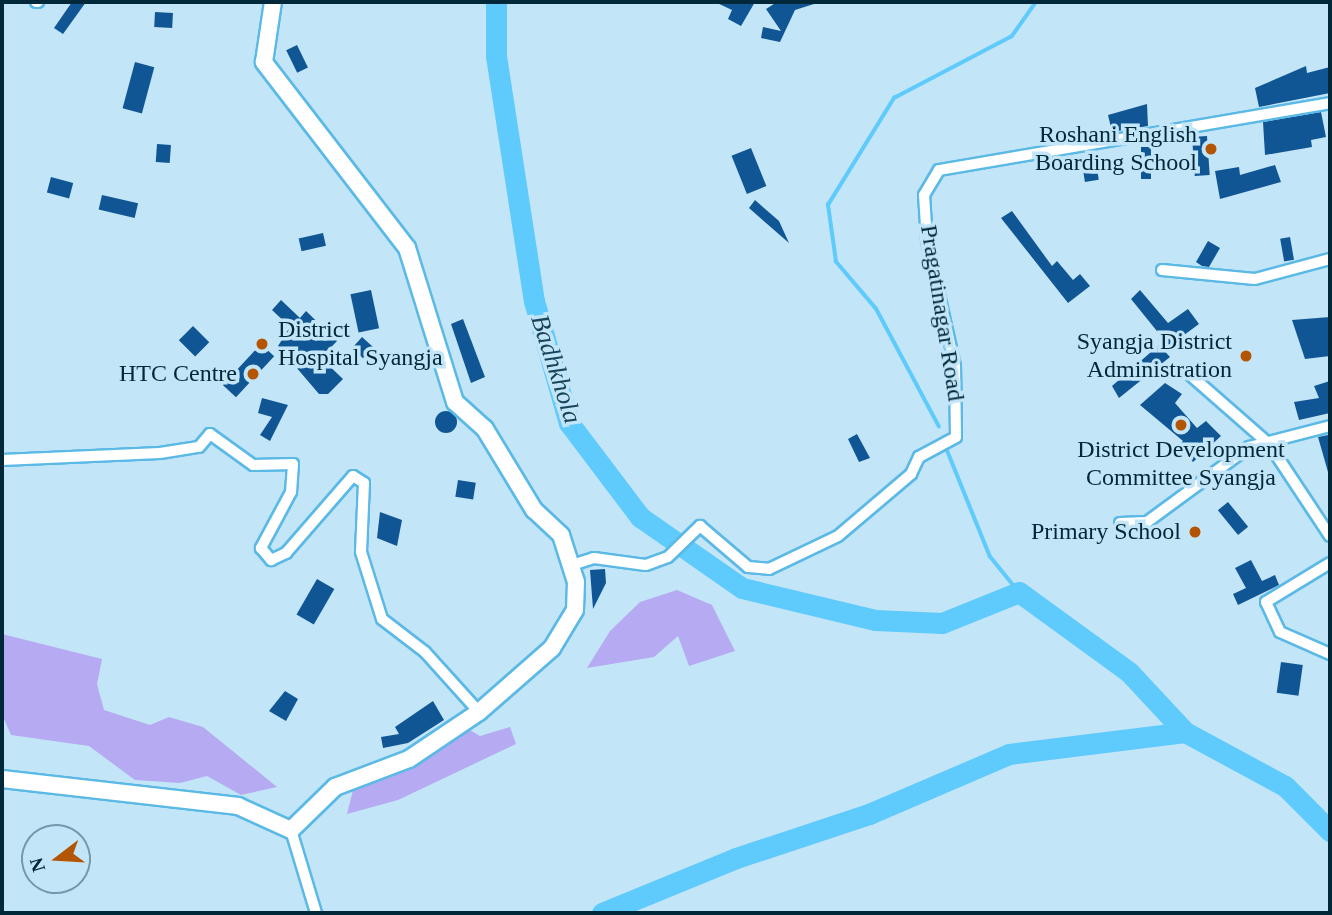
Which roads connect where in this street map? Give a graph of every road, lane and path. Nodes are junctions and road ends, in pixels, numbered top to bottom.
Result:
1 (273, 2) edge
2 (1330, 103) edge
3 (1330, 259) edge
4 (1162, 270) dead end
5 (1188, 373) dead end
6 (1330, 426) edge
7 (1269, 444) junction
8 (2, 460) edge
9 (1121, 523) dead end
10 (1330, 536) edge
11 (1330, 563) edge
12 (572, 565) junction
13 (1330, 654) edge
14 (479, 712) junction
15 (2, 779) edge
16 (294, 834) junction
17 (316, 913) edge

1 - 12 main road
2 - 12 street, Pragatinagar Road
3 - 4 street
5 - 7 street
6 - 7 street
7 - 9 street
7 - 10 street
8 - 14 street
11 - 13 street
12 - 14 main road
14 - 16 main road
15 - 16 main road
16 - 17 street

